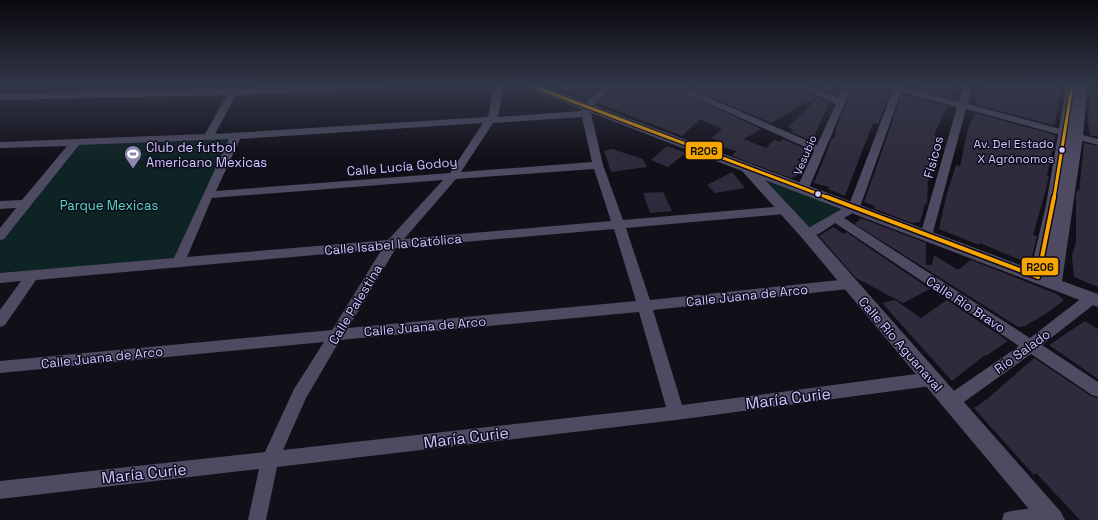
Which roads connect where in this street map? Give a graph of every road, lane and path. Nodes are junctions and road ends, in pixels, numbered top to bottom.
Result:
1 (223, 110) edge
2 (495, 110) edge
3 (729, 110) edge
4 (837, 110) edge
5 (888, 110) edge
6 (961, 110) edge
7 (981, 110) edge
8 (1071, 110) edge
9 (1076, 110) edge
10 (586, 111) junction
11 (490, 120) junction
12 (1070, 135) junction
13 (236, 136) junction
14 (208, 137) junction
15 (76, 142) junction
16 (1098, 142) edge
17 (0, 145) edge
18 (820, 150) junction
19 (598, 165) junction
20 (747, 169) junction
21 (454, 176) junction
22 (804, 188) junction
23 (208, 195) junction
24 (25, 204) junction
25 (0, 205) edge
26 (854, 207) junction
27 (785, 210) junction
28 (835, 218) junction
29 (619, 225) junction
30 (807, 234) junction
31 (0, 236) edge
32 (926, 236) junction
33 (391, 245) junction
34 (178, 263) junction
35 (32, 275) junction
36 (0, 278) edge
37 (1045, 280) junction
38 (849, 284) junction
39 (1095, 300) edge
40 (644, 306) junction
41 (0, 321) edge
42 (337, 334) junction
43 (1030, 346) junction
44 (0, 368) edge
45 (931, 379) junction
46 (1098, 390) edge
47 (951, 402) junction
48 (676, 412) junction
49 (270, 459) junction
50 (0, 490) edge
51 (1050, 517) edge
52 (257, 520) edge
53 (1011, 520) edge

1 - 14 street
2 - 11 street, Calle Palestina
3 - 18 street
4 - 18 street, Vesubio
5 - 26 street
6 - 32 street, Físicos
7 - 12 street
8 - 12 street
9 - 12 street
10 - 11 street
10 - 19 street
10 - 20 street
11 - 13 street
11 - 21 street, Calle Palestina
12 - 16 street
12 - 37 street
13 - 14 street
13 - 23 street
14 - 15 street
15 - 17 street
15 - 24 street
18 - 22 street, Vesubio
19 - 21 street, Calle Lucía Godoy
19 - 29 street
20 - 22 street
20 - 27 street, Calle Río Aguanaval
21 - 23 street, Calle Lucía Godoy
21 - 33 street, Calle Palestina
22 - 26 street
23 - 34 street
24 - 25 street
24 - 31 street
26 - 28 street
26 - 32 street
27 - 29 street, Calle Isabel la Católica
27 - 30 street, Calle Río Aguanaval
28 - 30 street
28 - 43 street, Calle Río Bravo
29 - 33 street, Calle Isabel la Católica
29 - 40 street
30 - 38 street, Calle Río Aguanaval
32 - 37 street
33 - 34 street, Calle Isabel la Católica
33 - 42 street, Calle Palestina
34 - 35 street, Calle Isabel la Católica
35 - 36 street, Calle Isabel la Católica
35 - 41 street
37 - 39 street
38 - 40 street, Calle Juana de Arco
38 - 45 street, Calle Río Aguanaval
39 - 43 street, Río Salado
40 - 42 street, Calle Juana de Arco
40 - 48 street
42 - 44 street, Calle Juana de Arco
42 - 49 street, Calle Palestina
43 - 46 street, Calle Río Bravo
43 - 47 street, Río Salado
45 - 47 street, Calle Río Aguanaval
45 - 48 street, María Curie
47 - 51 street, Calle Río Aguanaval
48 - 49 street, María Curie
49 - 50 street, María Curie
49 - 52 street, Calle Palestina
51 - 53 street

